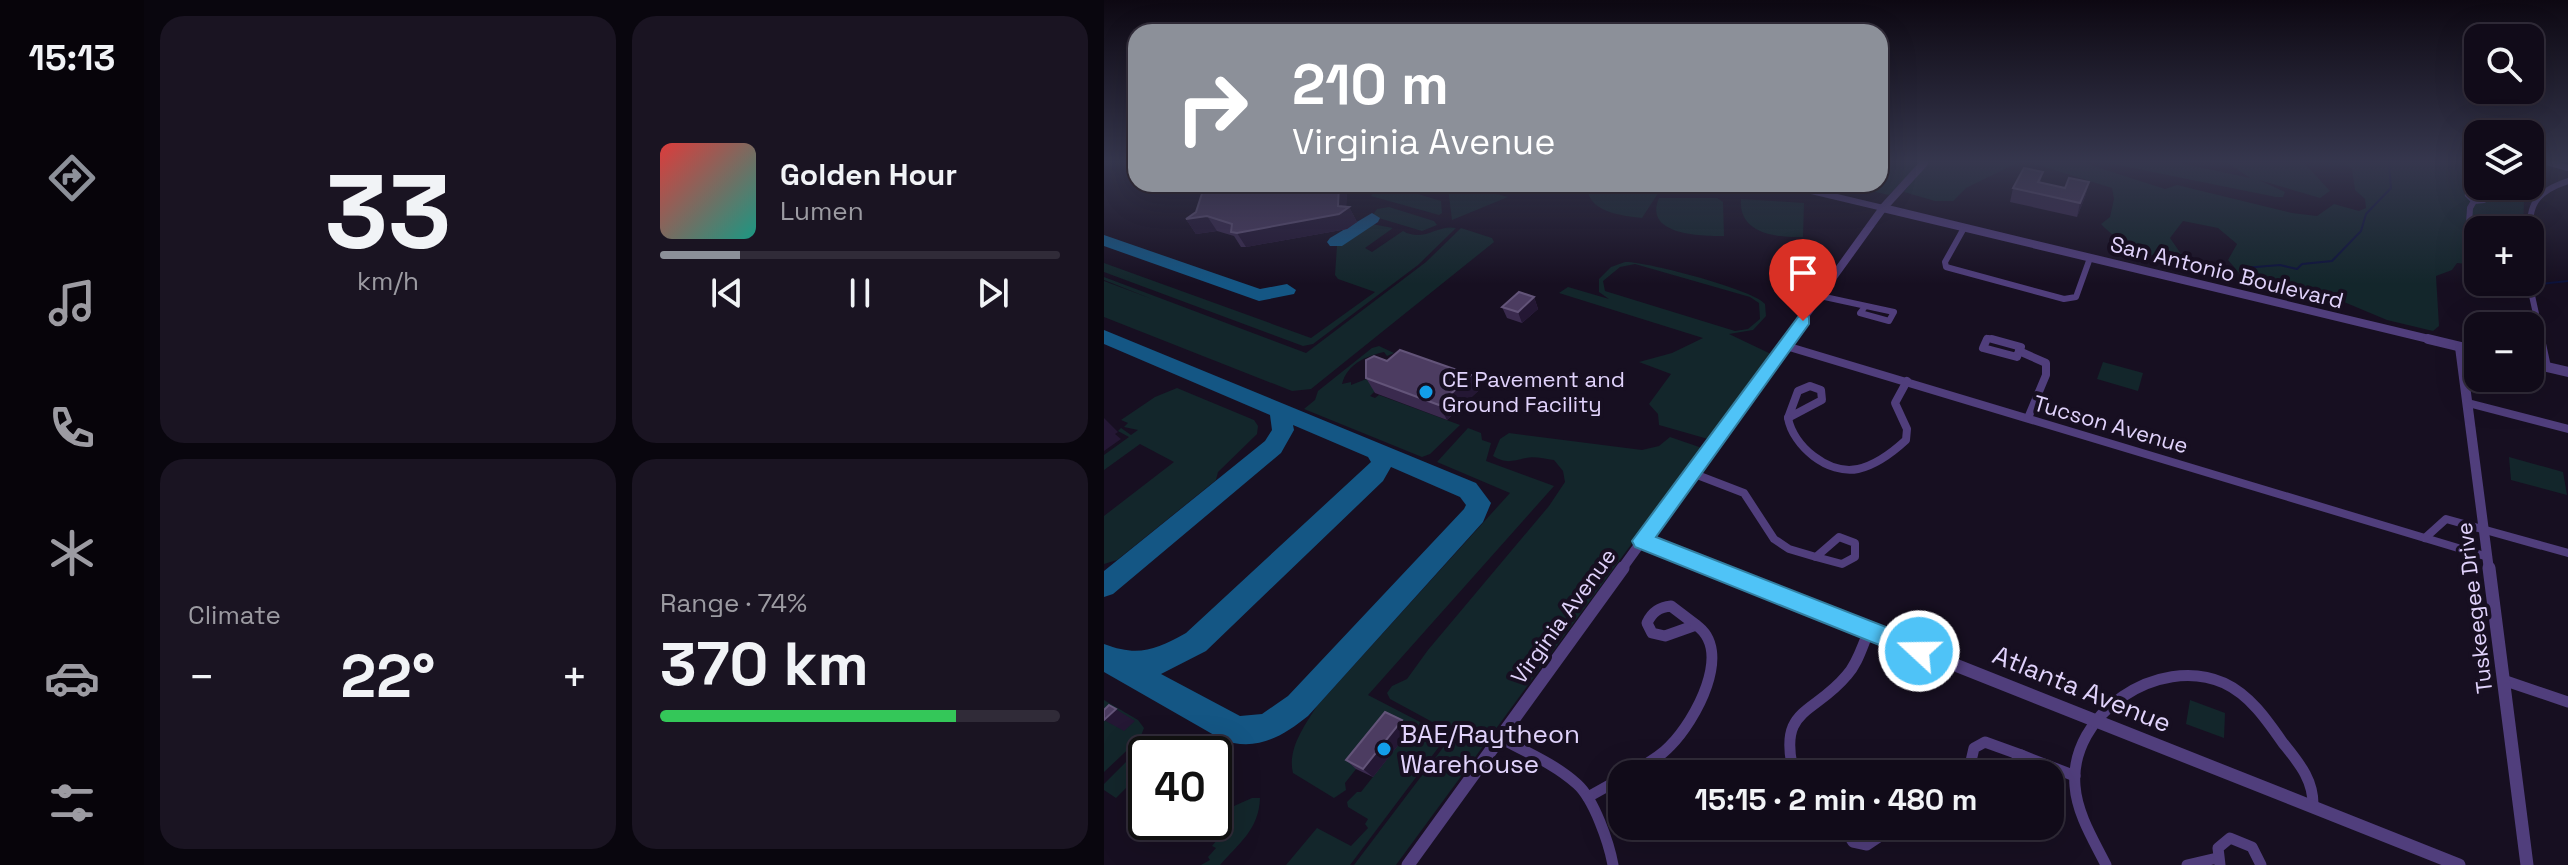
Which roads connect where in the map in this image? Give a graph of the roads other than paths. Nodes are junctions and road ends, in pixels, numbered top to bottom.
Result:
1 (1864, 203) edge
2 (1887, 203) edge
3 (1883, 208) junction
4 (1964, 228) junction
5 (2090, 258) junction
6 (1820, 296) junction
7 (2532, 296) edge
8 (1864, 308) dead end
9 (1786, 346) junction
10 (2460, 347) junction
11 (2464, 348) edge
12 (2019, 351) dead end
13 (2544, 366) edge
14 (2547, 367) junction
15 (2568, 372) edge
16 (1907, 381) junction
17 (2468, 403) junction
18 (1788, 418) junction
19 (2028, 418) junction
20 (2568, 429) edge
21 (1692, 473) junction
22 (2485, 529) junction
23 (2425, 538) junction
24 (1642, 541) junction
25 (2568, 553) edge
26 (1816, 557) dead end
27 (2488, 557) junction
28 (1696, 625) junction
29 (1869, 631) junction
30 (2503, 680) junction
31 (2568, 702) edge
32 (2095, 720) junction
33 (1500, 738) junction
34 (2021, 755) junction
35 (1650, 760) edge
36 (1792, 760) edge
37 (1970, 760) edge
38 (2017, 760) edge
39 (2075, 776) junction
40 (1608, 786) edge
41 (1588, 797) junction
42 (2313, 807) junction
43 (1852, 840) edge
44 (1874, 840) edge
45 (2218, 862) edge
46 (1408, 865) edge
47 (1613, 865) edge
48 (2106, 865) edge
49 (2187, 865) edge
50 (2261, 865) edge
51 (2459, 865) edge
52 (2527, 865) edge

1 - 3 street, San Antonio Boulevard
2 - 3 street, Virginia Avenue
3 - 4 street, San Antonio Boulevard
3 - 6 street, Virginia Avenue
4 - 5 street, San Antonio Boulevard
4 - 5 street
5 - 10 street, San Antonio Boulevard
6 - 8 street
6 - 9 street, Virginia Avenue
7 - 14 street
9 - 16 street, Tucson Avenue
9 - 21 street, Virginia Avenue
10 - 11 street, San Antonio Boulevard
10 - 17 street, Tuskeegee Drive
12 - 19 street
13 - 14 street
14 - 15 street
16 - 18 street
16 - 19 street, Tucson Avenue
17 - 20 street
17 - 22 street, Tuskeegee Drive
18 - 18 street
19 - 23 street, Tucson Avenue
21 - 24 street, Virginia Avenue
21 - 26 street
22 - 23 street
22 - 25 street
22 - 27 street, Tuskeegee Drive
23 - 27 street, Tucson Avenue
24 - 29 street, Atlanta Avenue
24 - 33 street, Virginia Avenue
27 - 30 street, Tuskeegee Drive
28 - 28 street
28 - 35 street
29 - 32 street, Atlanta Avenue
29 - 36 street
30 - 31 street
30 - 52 street, Tuskeegee Drive
32 - 39 street
32 - 42 street, Atlanta Avenue
32 - 42 street
33 - 41 street
33 - 46 street, Virginia Avenue
34 - 37 street
34 - 38 street
34 - 39 street
39 - 48 street
40 - 41 street
41 - 47 street
42 - 51 street, Atlanta Avenue
43 - 44 street
45 - 49 street
45 - 50 street

